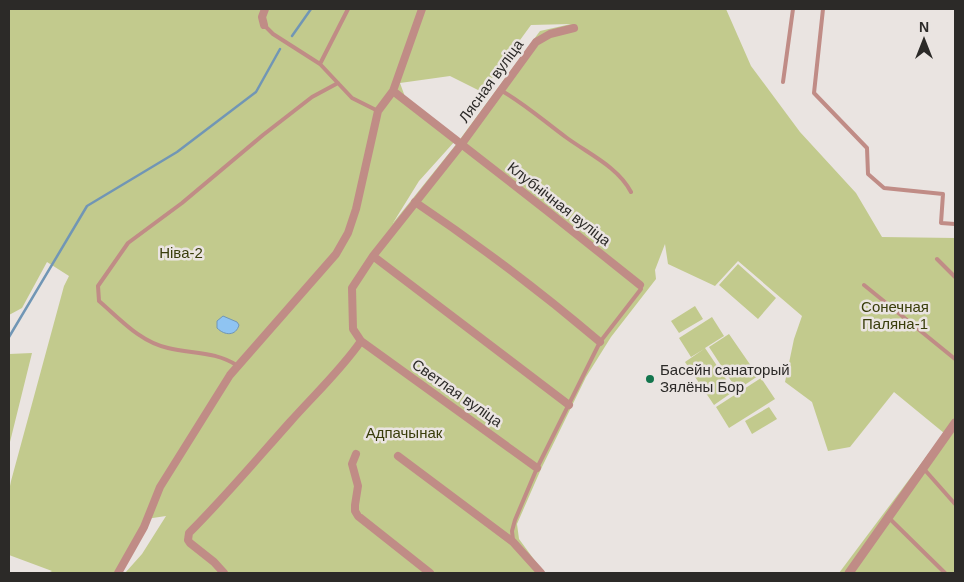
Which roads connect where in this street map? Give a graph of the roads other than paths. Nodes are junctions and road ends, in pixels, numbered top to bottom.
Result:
1 (265, 9) edge
2 (348, 9) edge
3 (422, 9) edge
4 (793, 9) edge
5 (823, 9) edge
6 (264, 25) joint
7 (574, 28) dead end
8 (320, 64) junction
9 (783, 82) dead end
10 (338, 83) junction
11 (500, 90) junction
12 (393, 91) junction
13 (378, 111) junction
14 (461, 145) junction
15 (630, 192) dead end
16 (415, 202) junction
17 (955, 224) edge
18 (373, 256) junction
19 (937, 259) dead end
20 (955, 276) edge
21 (640, 285) joint
22 (864, 285) dead end
23 (361, 341) junction
24 (600, 342) junction
25 (955, 359) edge
26 (238, 366) junction
27 (569, 405) junction
28 (955, 424) edge
29 (356, 454) dead end
30 (398, 456) dead end
31 (538, 468) junction
32 (924, 469) junction
33 (955, 504) edge
34 (889, 518) junction
35 (513, 542) junction
36 (118, 573) edge
37 (224, 573) edge
38 (430, 573) edge
39 (541, 573) edge
40 (849, 573) edge
41 (945, 573) edge

1 - 6 street
2 - 8 lane
3 - 12 street
4 - 9 lane
5 - 17 lane
6 - 8 lane
7 - 11 street, Лясная вуліца
8 - 10 lane
10 - 13 lane
10 - 26 lane
11 - 14 street, Лясная вуліца
11 - 15 lane
12 - 13 street
12 - 14 street, Клубнічная вуліца
13 - 26 street
14 - 16 street, Лясная вуліца
14 - 21 street, Клубнічная вуліца
16 - 18 street, Лясная вуліца
16 - 24 street
18 - 23 street, Лясная вуліца
18 - 27 street
19 - 20 lane
21 - 24 lane
22 - 25 lane
23 - 31 street, Светлая вуліца
23 - 37 street
24 - 27 lane
26 - 36 street
27 - 31 lane
28 - 32 street
29 - 38 street
30 - 35 street
31 - 35 lane
32 - 33 lane
32 - 34 street
34 - 40 street
34 - 41 lane
35 - 39 street

